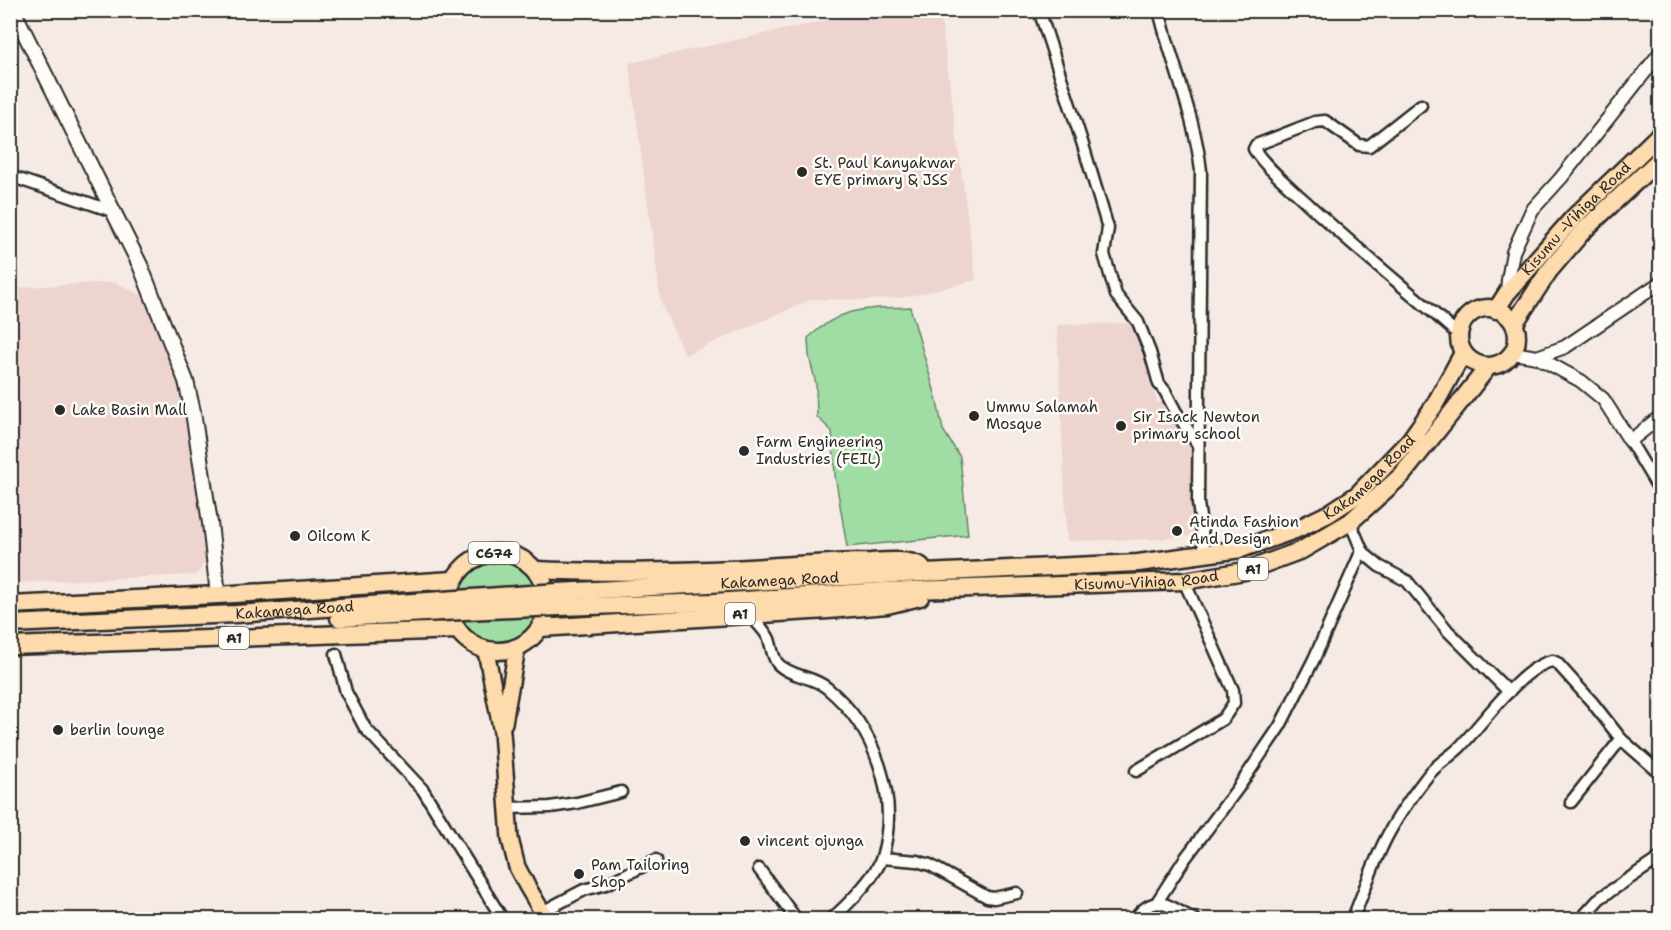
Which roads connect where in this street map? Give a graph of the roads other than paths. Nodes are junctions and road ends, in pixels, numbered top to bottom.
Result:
1 (14, 10) edge
2 (1039, 10) edge
3 (1159, 10) edge
4 (1660, 53) edge
5 (1420, 105) dead end
6 (1660, 134) edge
7 (1660, 159) edge
8 (10, 176) edge
9 (114, 212) junction
10 (1660, 283) edge
11 (1507, 293) junction
12 (1496, 310) junction
13 (1514, 324) junction
14 (1460, 335) junction
15 (1464, 353) junction
16 (1513, 353) junction
17 (1537, 357) junction
18 (1488, 367) junction
19 (1660, 417) edge
20 (1630, 441) junction
21 (1198, 445) junction
22 (1660, 491) edge
23 (1350, 522) junction
24 (1362, 550) junction
25 (1205, 554) junction
26 (536, 570) junction
27 (933, 572) junction
28 (453, 580) junction
29 (1184, 581) junction
30 (937, 590) junction
31 (218, 596) junction
32 (10, 605) edge
33 (749, 614) junction
34 (10, 624) edge
35 (540, 628) junction
36 (458, 630) junction
37 (10, 634) edge
38 (10, 646) edge
39 (517, 648) junction
40 (486, 651) junction
41 (336, 654) dead end
42 (1509, 692) junction
43 (502, 732) junction
44 (1621, 739) junction
45 (1136, 771) dead end
46 (1660, 773) edge
47 (621, 792) dead end
48 (1571, 802) dead end
49 (507, 808) junction
50 (882, 858) junction
51 (1660, 858) edge
52 (656, 860) dead end
53 (759, 869) dead end
54 (1017, 893) dead end
55 (1157, 902) junction
56 (545, 916) edge
57 (501, 919) edge
58 (797, 920) edge
59 (830, 920) edge
60 (1134, 920) edge
61 (1196, 920) edge
62 (1352, 920) edge
63 (1580, 920) edge

1 - 9 main road
2 - 21 street
3 - 21 street
4 - 11 street
5 - 14 street
6 - 11 highway, Kisumu -Vihiga Road
7 - 13 highway, Kisumu -Vihiga Road
8 - 9 street
9 - 31 main road
10 - 17 street
11 - 12 highway, Kisumu -Vihiga Road
12 - 13 highway
12 - 14 highway
13 - 16 highway
14 - 15 highway
15 - 18 highway
15 - 25 highway, Kakamega Road / A1
16 - 17 street
16 - 18 highway, A1
17 - 20 street
18 - 23 highway, Kisumu-Vihiga Road / A1
19 - 20 street
20 - 22 street
21 - 25 street
23 - 24 street
23 - 29 highway, Kisumu-Vihiga Road / A1
24 - 42 street
24 - 55 street
25 - 27 highway, Kakamega Road / A1
26 - 27 highway, A1
26 - 28 highway, C674
26 - 35 highway, C674
27 - 34 highway, Kakamega Road / A1, bridge
28 - 31 highway
28 - 36 highway, C674
29 - 30 highway, Kisumu-Vihiga Road / A1
29 - 45 street
30 - 33 highway, A1
30 - 37 highway, Kakamega Road / A1, bridge
31 - 32 highway
33 - 35 highway, A1
33 - 50 street
35 - 39 highway
36 - 38 highway, A1
36 - 40 highway
39 - 40 highway
39 - 43 main road
40 - 43 main road
41 - 57 street
42 - 44 street
42 - 62 street
43 - 49 main road
44 - 46 street
44 - 48 street
47 - 49 street
49 - 56 main road
50 - 54 street
50 - 59 street
51 - 63 street
52 - 56 street
53 - 58 street
55 - 60 street
55 - 61 street

